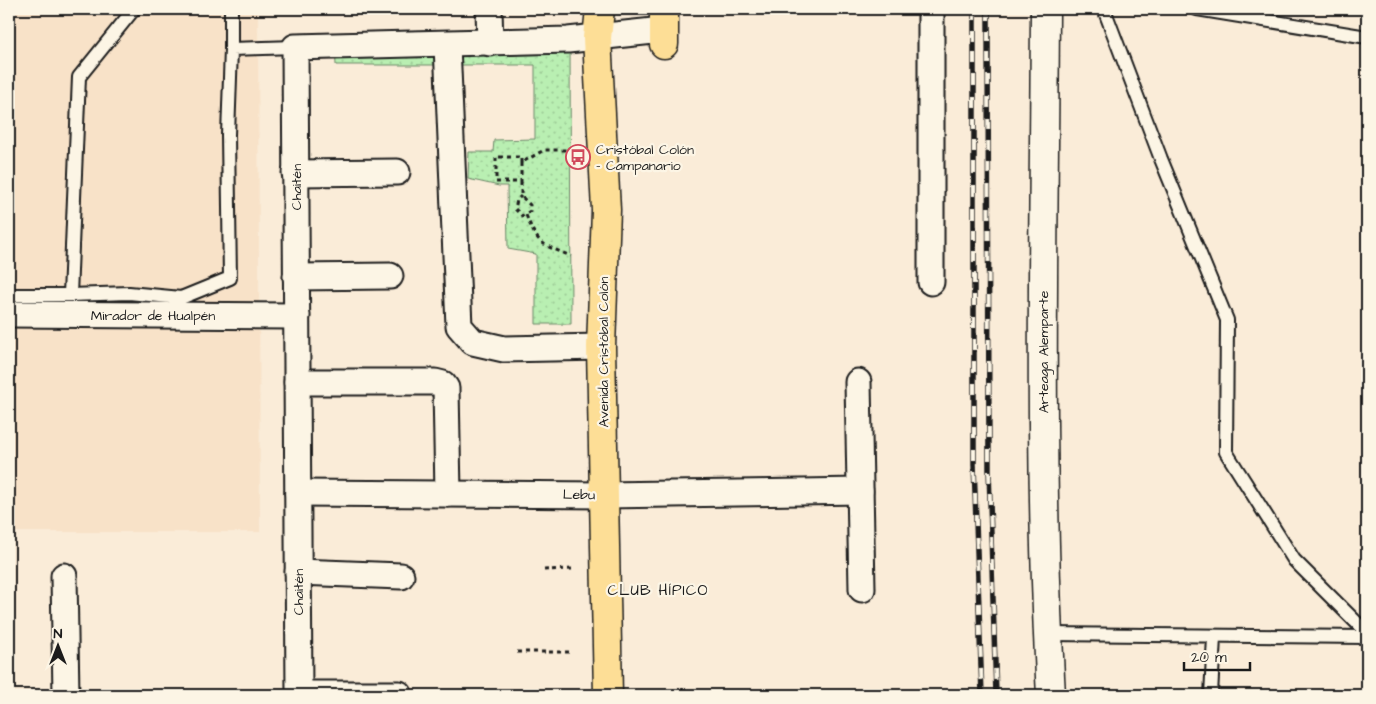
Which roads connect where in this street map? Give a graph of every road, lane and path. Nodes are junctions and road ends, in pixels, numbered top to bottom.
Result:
1 (134, 9) edge
2 (231, 9) edge
3 (489, 9) edge
4 (600, 9) edge
5 (931, 9) edge
6 (1045, 9) edge
7 (1104, 9) edge
8 (1197, 9) edge
9 (664, 28) edge
10 (1367, 37) edge
11 (597, 38) junction
12 (490, 43) junction
13 (447, 45) junction
14 (295, 47) junction
15 (231, 49) junction
16 (571, 150) dead end
17 (521, 163) junction
18 (397, 172) dead end
19 (295, 173) junction
20 (521, 182) junction
21 (521, 196) junction
22 (526, 215) junction
23 (571, 256) dead end
24 (390, 276) dead end
25 (296, 277) junction
26 (931, 282) dead end
27 (9, 295) edge
28 (70, 295) junction
29 (9, 314) edge
30 (297, 316) junction
31 (601, 347) junction
32 (297, 382) junction
33 (858, 382) dead end
34 (860, 491) junction
35 (298, 493) junction
36 (448, 494) junction
37 (604, 495) junction
38 (573, 569) dead end
39 (544, 570) dead end
40 (298, 572) junction
41 (64, 576) dead end
42 (401, 576) dead end
43 (862, 589) dead end
44 (1048, 634) junction
45 (1367, 635) edge
46 (1214, 637) junction
47 (518, 652) dead end
48 (573, 652) dead end
49 (299, 694) edge
50 (399, 694) edge
51 (66, 695) edge
52 (608, 695) edge
53 (1051, 695) edge
54 (1211, 695) edge

1 - 28 lane
2 - 15 lane
3 - 12 street
4 - 11 main road, Avenida Cristóbal Colón
5 - 26 street
6 - 44 main road, Arteaga Alemparte
7 - 45 lane
8 - 10 lane
9 - 11 street
11 - 12 street
11 - 31 main road, Avenida Cristóbal Colón
12 - 13 street
13 - 14 street
13 - 31 street
14 - 15 lane
14 - 19 street, Chaitén
15 - 28 lane
16 - 17 path
17 - 20 path
17 - 20 path
18 - 19 street
19 - 25 street, Chaitén
20 - 21 path
21 - 22 path
21 - 22 path
22 - 23 path
24 - 25 street
25 - 30 street, Chaitén
27 - 28 lane
29 - 30 street, Mirador de Hualpén
30 - 32 street, Chaitén
31 - 37 main road, Avenida Cristóbal Colón
32 - 35 street, Chaitén
32 - 36 street
33 - 34 street
34 - 37 street, Lebu
34 - 43 street
35 - 36 street, Lebu
35 - 40 street, Chaitén
36 - 37 street, Lebu
37 - 52 main road, Avenida Cristóbal Colón
38 - 39 path
40 - 42 street
40 - 49 street, Chaitén
41 - 51 street
44 - 46 lane
44 - 53 main road, Arteaga Alemparte
45 - 46 lane
46 - 54 lane
47 - 48 path
49 - 50 street

